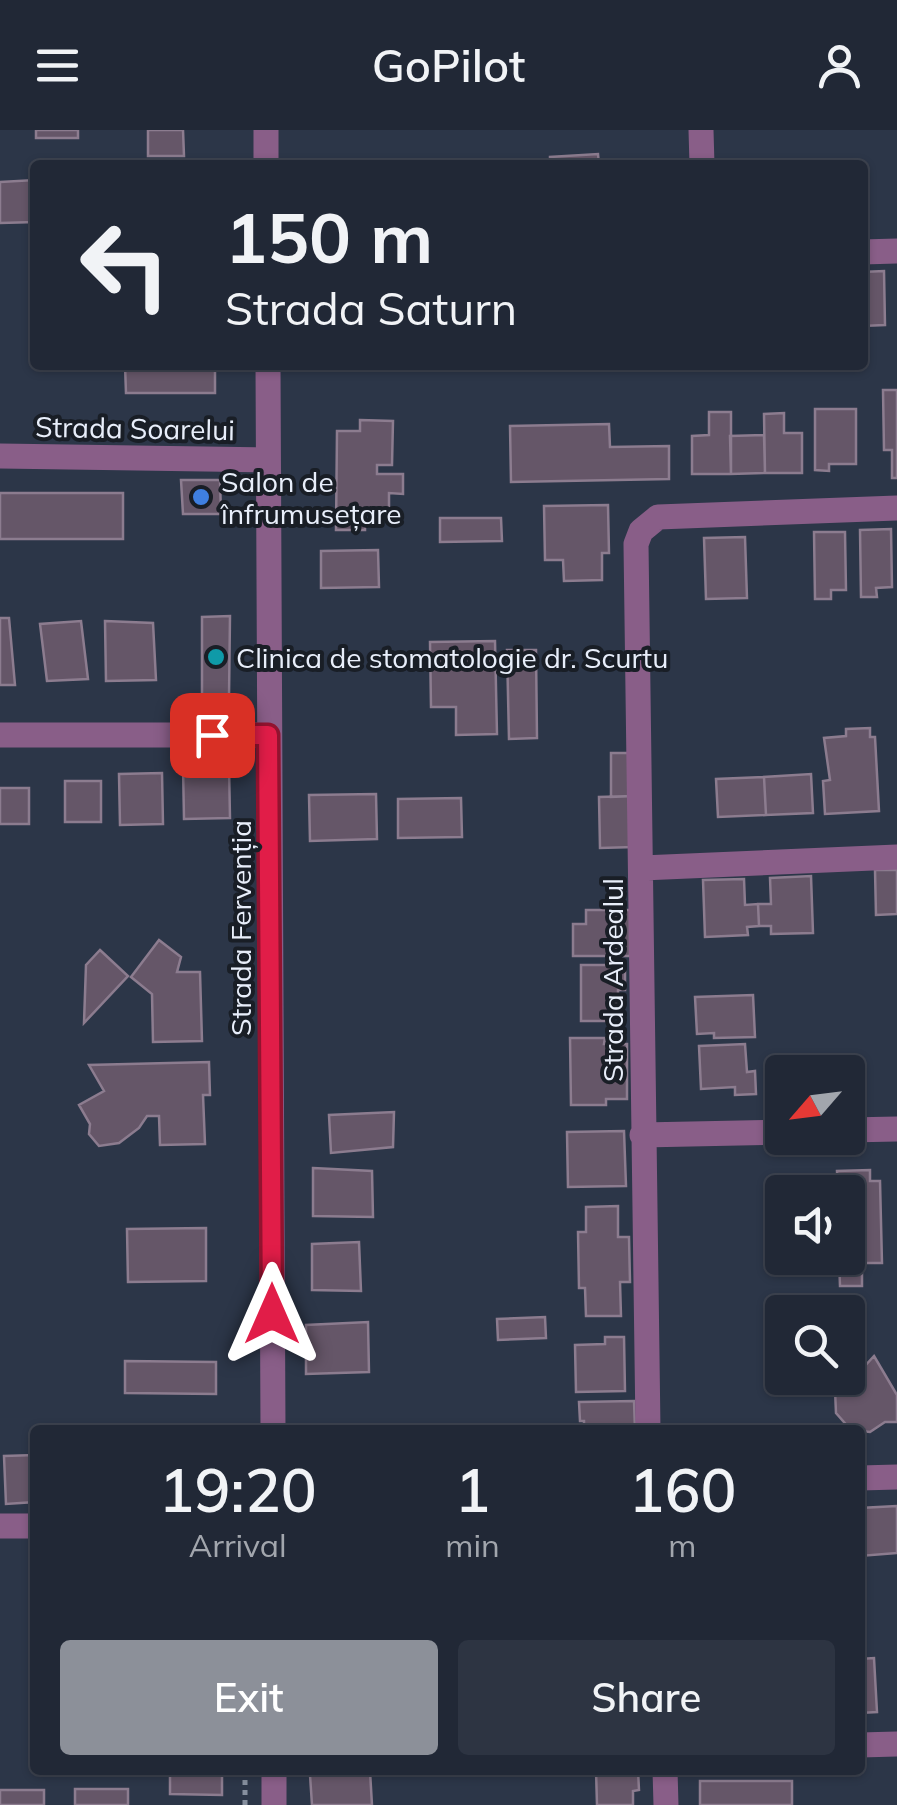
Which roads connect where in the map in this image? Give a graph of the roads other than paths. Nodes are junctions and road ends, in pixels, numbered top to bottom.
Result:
1 (266, 130) edge
2 (701, 130) edge
3 (266, 160) edge
4 (702, 160) edge
5 (897, 251) edge
6 (868, 252) edge
7 (268, 370) edge
8 (0, 456) edge
9 (268, 460) junction
10 (897, 508) edge
11 (0, 735) edge
12 (268, 735) junction
13 (897, 858) edge
14 (642, 868) junction
15 (897, 1129) edge
16 (865, 1130) edge
17 (765, 1132) edge
18 (642, 1135) junction
19 (273, 1425) edge
20 (648, 1425) edge
21 (897, 1477) edge
22 (865, 1478) edge
23 (0, 1526) edge
24 (30, 1526) edge
25 (897, 1744) edge
26 (865, 1745) edge
27 (274, 1775) edge
28 (666, 1775) edge
29 (274, 1805) edge
30 (666, 1805) edge

1 - 3 street
2 - 4 street
5 - 6 street
7 - 9 street, Strada Fervenția
8 - 9 street, Strada Soarelui
9 - 12 street, Strada Fervenția
10 - 14 street, Strada Ardealul
11 - 12 street
12 - 19 street, Strada Fervenția
13 - 14 street
14 - 18 street, Strada Ardealul
15 - 16 street
17 - 18 street
18 - 20 street, Strada Ardealul
21 - 22 street
23 - 24 street
25 - 26 street
27 - 29 street
28 - 30 street

